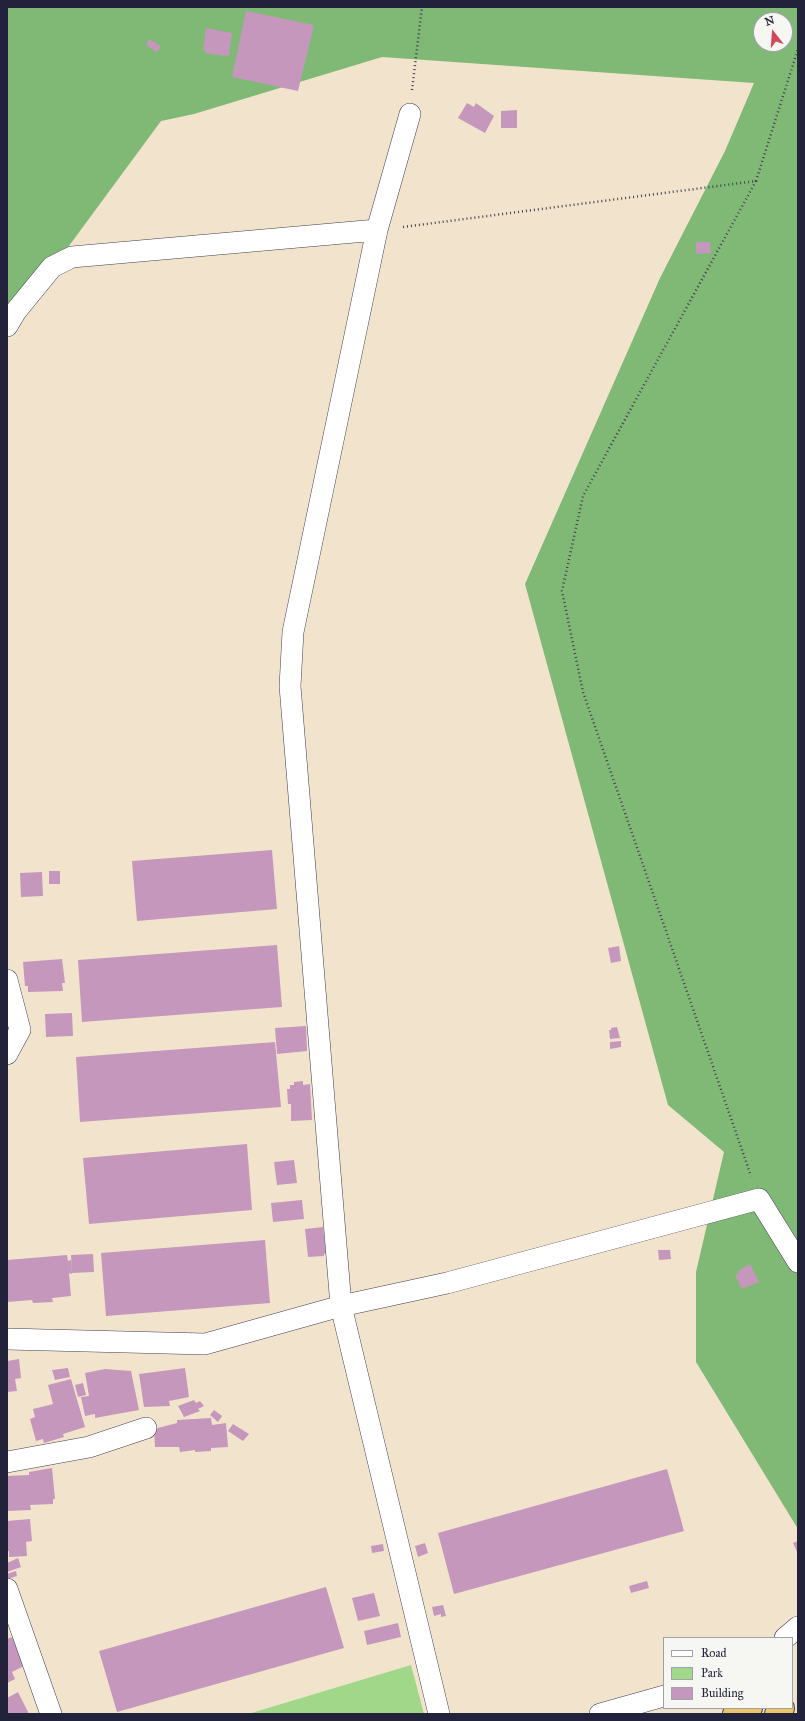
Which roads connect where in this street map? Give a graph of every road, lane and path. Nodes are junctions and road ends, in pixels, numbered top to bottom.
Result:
1 (422, 7) edge
2 (798, 49) edge
3 (410, 114) joint
4 (756, 181) junction
5 (377, 230) junction
6 (7, 326) edge
7 (7, 980) edge
8 (7, 1054) edge
9 (759, 1199) junction
10 (798, 1262) edge
11 (341, 1306) junction
12 (7, 1339) edge
13 (146, 1428) dead end
14 (7, 1462) edge
15 (7, 1588) edge
16 (798, 1627) edge
17 (786, 1637) edge
18 (663, 1696) edge
19 (748, 1709) edge
20 (52, 1714) edge
21 (439, 1714) edge
22 (600, 1714) edge
23 (734, 1714) edge

1 - 3 path
2 - 4 path
3 - 5 street
4 - 5 path
4 - 9 path
5 - 6 street
5 - 11 street
7 - 8 street
9 - 10 street
9 - 11 street
11 - 12 street
11 - 21 street
13 - 14 street
15 - 20 street
16 - 17 street
18 - 22 street
19 - 23 highway

